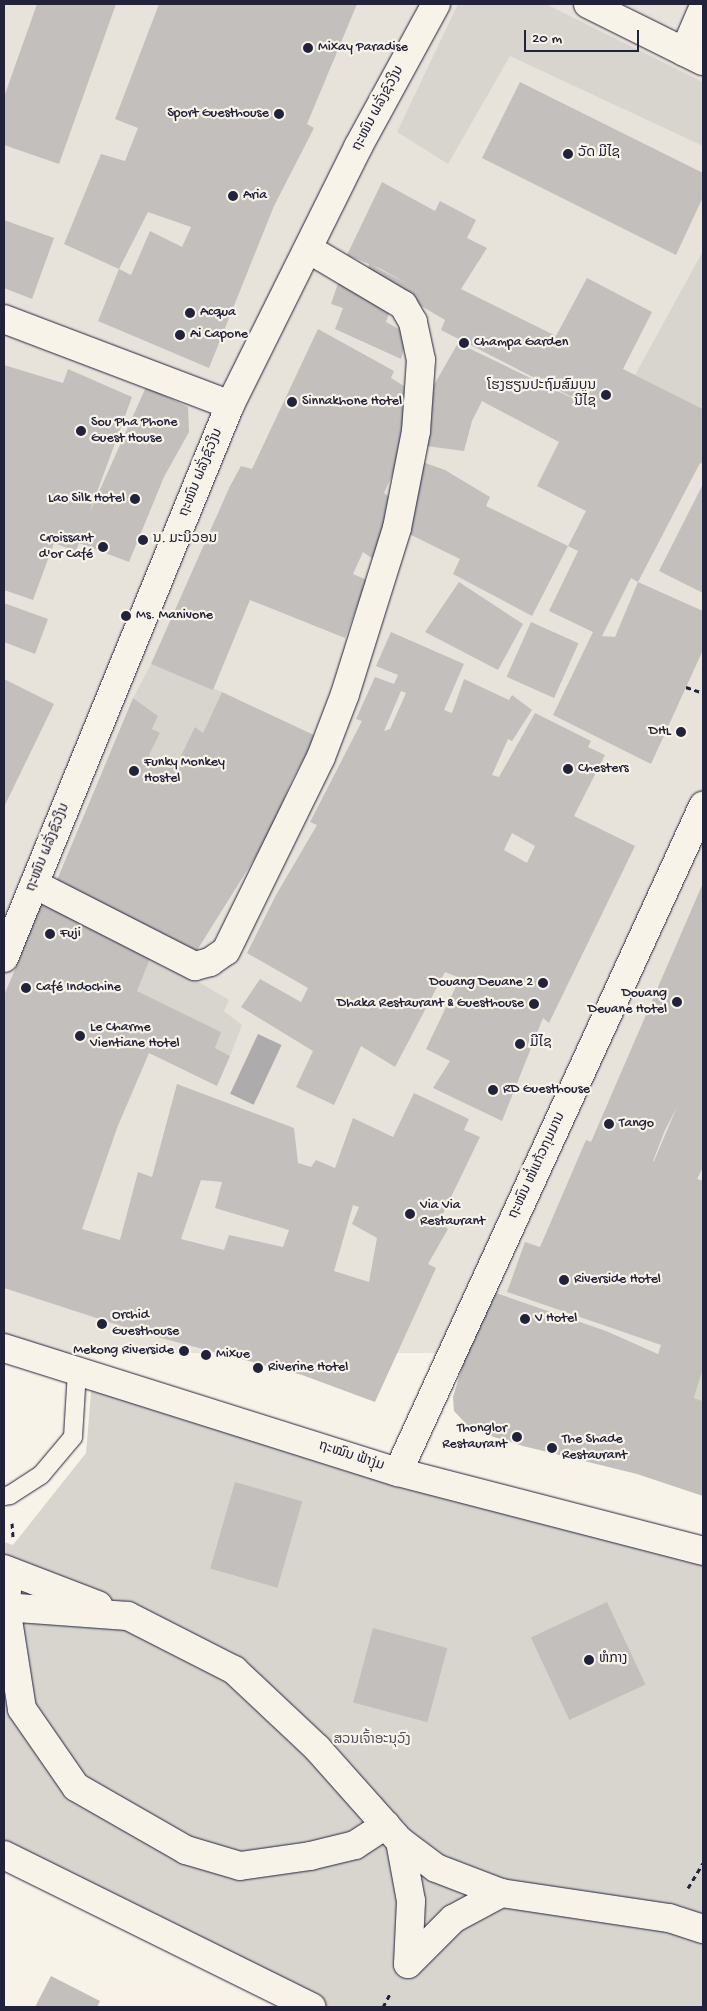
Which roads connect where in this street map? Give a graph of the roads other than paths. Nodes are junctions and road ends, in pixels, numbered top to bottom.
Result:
1 (436, 4) edge
2 (588, 4) edge
3 (703, 8) edge
4 (694, 57) edge
5 (310, 250) junction
6 (4, 319) edge
7 (230, 405) junction
8 (703, 806) edge
9 (34, 884) junction
10 (4, 958) edge
11 (4, 1348) edge
12 (77, 1371) junction
13 (398, 1472) junction
14 (4, 1496) edge
15 (703, 1552) edge
16 (6, 1570) edge
17 (5, 1607) edge
18 (128, 1616) junction
19 (393, 1833) junction
20 (4, 1855) edge
21 (501, 1893) junction
22 (703, 1929) edge
23 (312, 2007) edge

1 - 5 main road, ຖະໜົນ ຝລັ່ງຊົວງິນ
2 - 4 main road
3 - 4 main road
5 - 7 main road, ຖະໜົນ ຝລັ່ງຊົວງິນ
5 - 9 main road
6 - 7 main road
7 - 9 main road, ຖະໜົນ ຝລັ່ງຊົວງິນ
8 - 13 main road, ຖະໜົນ ໜໍ່ແກ້ວກຸມມານ
9 - 10 main road, ຖະໜົນ ຝລັ່ງຊົວງິນ
11 - 12 main road, ຖະໝົນ ຟ້າງຸ່ມ
12 - 13 main road, ຖະໝົນ ຟ້າງຸ່ມ
12 - 14 lane
13 - 15 main road, ຖະໝົນ ຟ້າງຸ່ມ
16 - 17 main road
16 - 18 main road
17 - 18 main road
17 - 19 main road
18 - 19 main road
19 - 21 main road
19 - 21 main road
20 - 23 main road
21 - 22 main road

